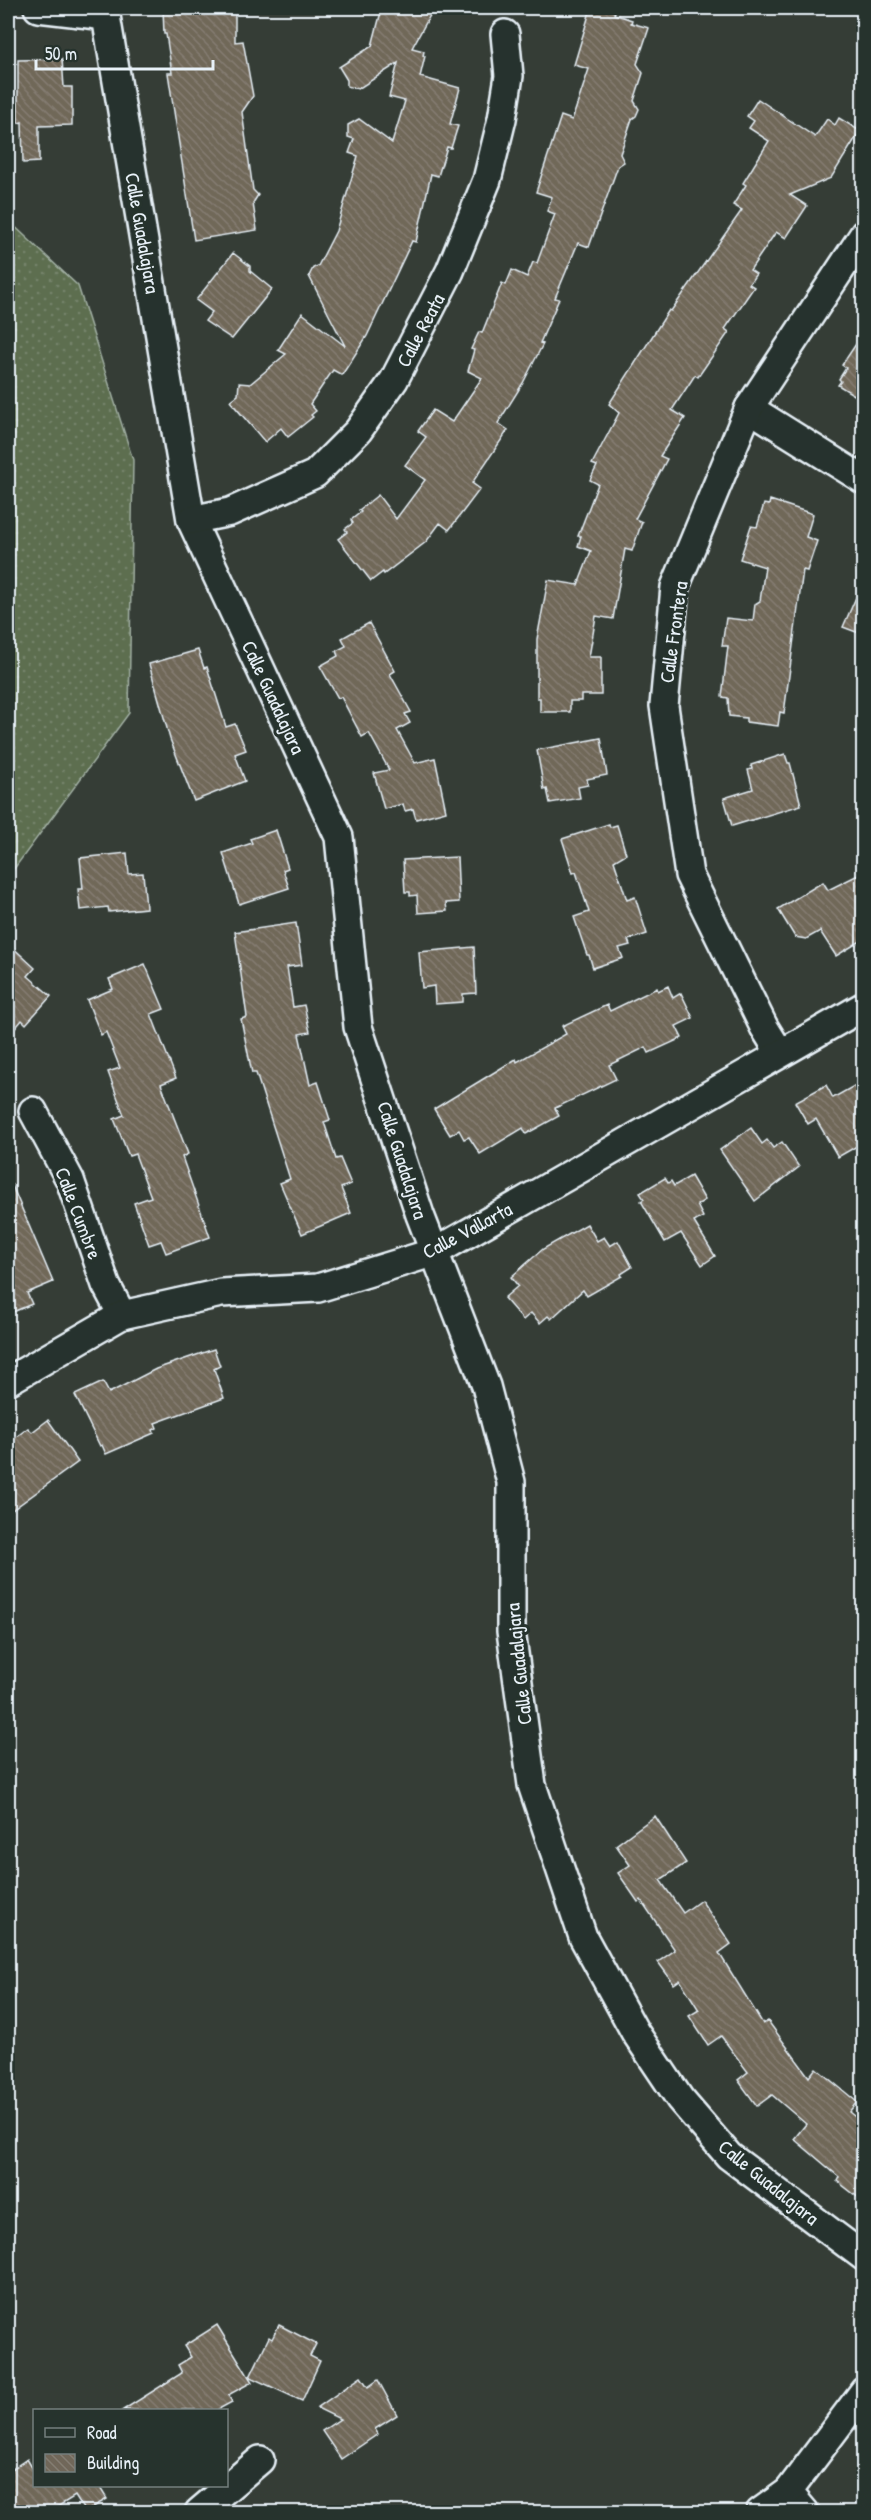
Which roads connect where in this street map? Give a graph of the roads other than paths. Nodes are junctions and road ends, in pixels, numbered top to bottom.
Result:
1 (38, 8) edge
2 (107, 12) edge
3 (505, 34) dead end
4 (864, 234) edge
5 (749, 408) junction
6 (864, 480) edge
7 (191, 520) junction
8 (864, 1006) edge
9 (780, 1053) junction
10 (33, 1111) dead end
11 (435, 1252) junction
12 (122, 1315) junction
13 (8, 1381) edge
14 (864, 2257) edge
15 (864, 2391) edge
16 (260, 2460) dead end
17 (788, 2492) junction
18 (199, 2512) edge
19 (760, 2512) edge
20 (806, 2512) edge

1 - 2 street
2 - 7 street, Calle Guadalajara
3 - 7 street, Calle Reata
4 - 5 street, Calle Frontera
5 - 6 street
5 - 9 street, Calle Frontera
7 - 11 street, Calle Guadalajara
8 - 9 street, Calle Vallarta
9 - 11 street, Calle Vallarta
10 - 12 street, Calle Cumbre
11 - 12 street, Calle Vallarta
11 - 14 street, Calle Guadalajara
12 - 13 street, Calle Vallarta
15 - 17 street
16 - 18 street
17 - 19 street
17 - 20 street

